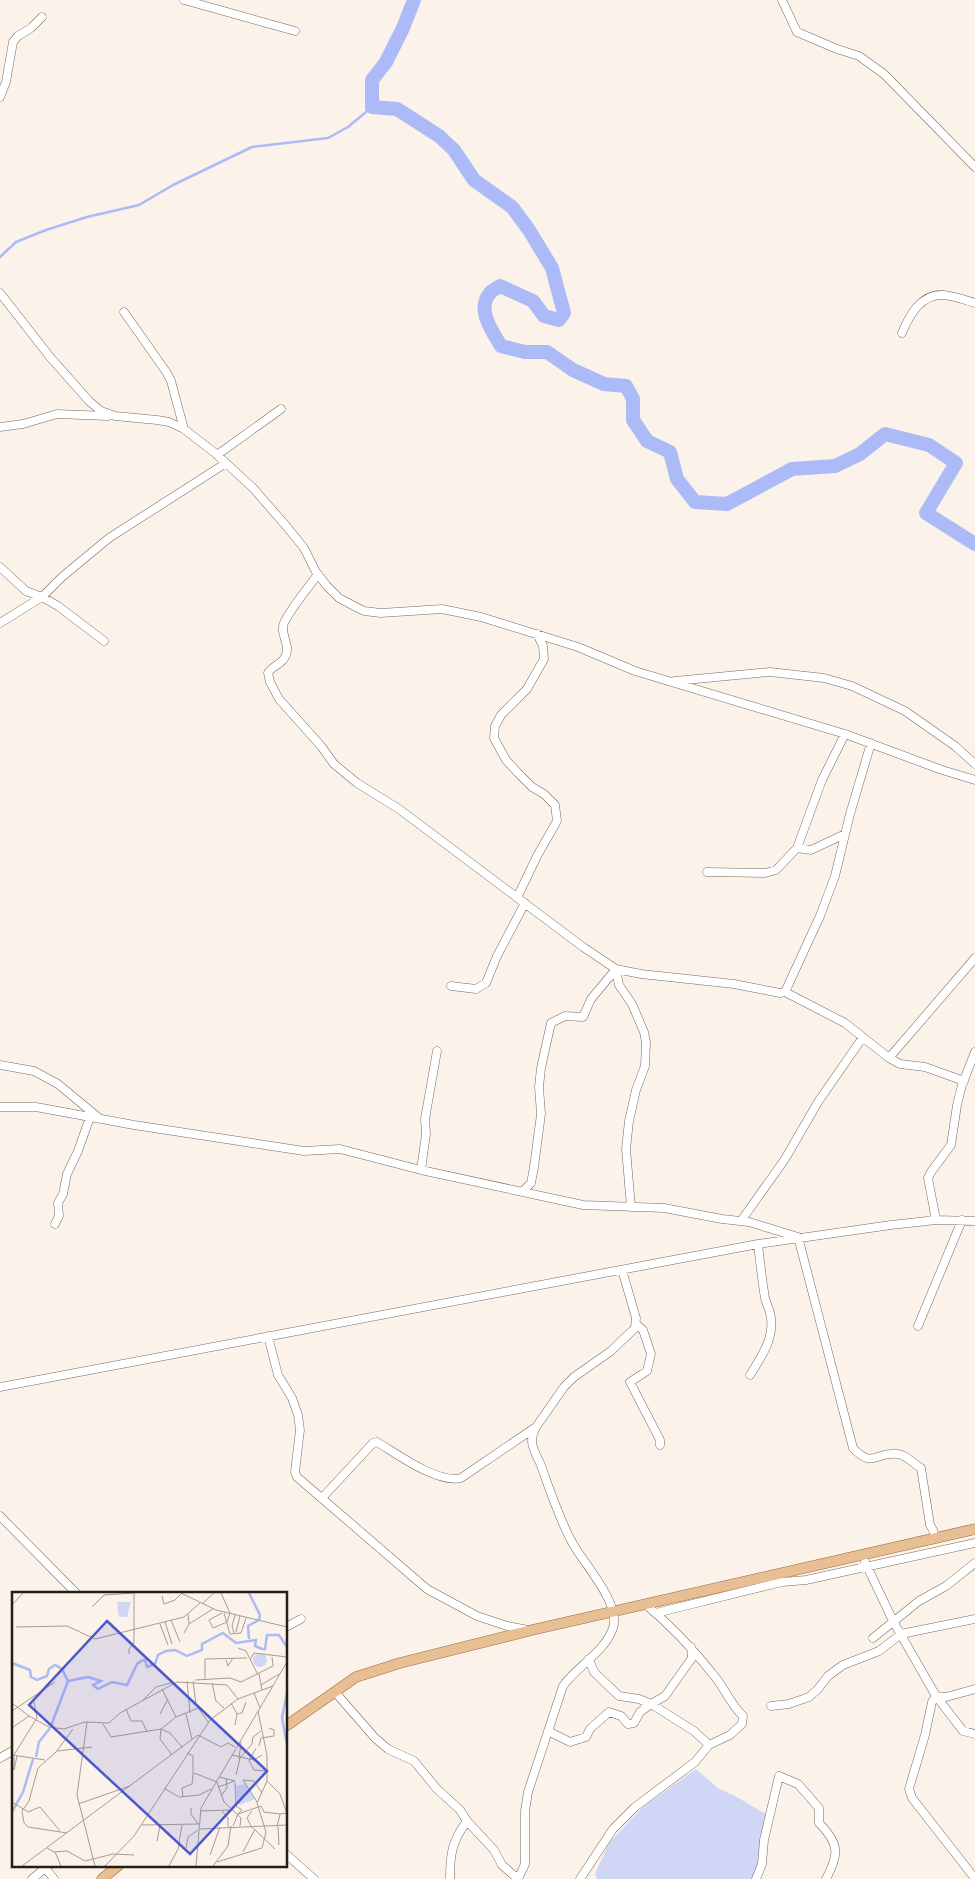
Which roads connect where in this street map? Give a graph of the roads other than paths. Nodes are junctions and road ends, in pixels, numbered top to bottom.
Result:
1 (184, 0) edge
2 (782, 0) edge
3 (42, 17) dead end
4 (296, 31) dead end
5 (0, 97) edge
6 (975, 167) edge
7 (1, 296) edge
8 (975, 303) edge
9 (124, 312) dead end
10 (902, 333) dead end
11 (281, 409) dead end
12 (115, 416) junction
13 (0, 427) edge
14 (184, 429) junction
15 (217, 455) junction
16 (226, 463) junction
17 (0, 567) edge
18 (318, 574) junction
19 (42, 597) junction
20 (0, 623) edge
21 (537, 634) junction
22 (104, 641) dead end
23 (670, 682) junction
24 (846, 734) junction
25 (871, 743) junction
26 (975, 764) edge
27 (975, 780) edge
28 (846, 834) junction
29 (797, 848) junction
30 (707, 872) dead end
31 (517, 898) junction
32 (525, 903) junction
33 (975, 958) edge
34 (616, 969) junction
35 (451, 986) dead end
36 (785, 992) junction
37 (862, 1037) junction
38 (437, 1051) dead end
39 (975, 1052) edge
40 (889, 1058) junction
41 (0, 1065) edge
42 (964, 1081) junction
43 (0, 1107) edge
44 (90, 1117) junction
45 (100, 1118) junction
46 (420, 1170) junction
47 (523, 1191) junction
48 (631, 1207) junction
49 (936, 1220) junction
50 (962, 1220) junction
51 (741, 1221) junction
52 (975, 1221) edge
53 (55, 1224) dead end
54 (798, 1237) junction
55 (758, 1244) junction
56 (622, 1270) junction
57 (636, 1324) junction
58 (918, 1326) dead end
59 (268, 1336) junction
60 (750, 1375) dead end
61 (0, 1386) edge
62 (536, 1427) junction
63 (660, 1445) dead end
64 (322, 1498) junction
65 (0, 1516) edge
66 (3, 1525) edge
67 (975, 1529) edge
68 (935, 1538) junction
69 (975, 1543) edge
70 (861, 1554) junction
71 (975, 1563) edge
72 (866, 1565) junction
73 (75, 1592) edge
74 (645, 1604) junction
75 (613, 1612) junction
76 (656, 1613) junction
77 (301, 1618) dead end
78 (975, 1619) edge
79 (893, 1622) junction
80 (288, 1626) edge
81 (532, 1630) junction
82 (901, 1634) junction
83 (873, 1638) dead end
84 (690, 1645) junction
85 (588, 1659) junction
86 (975, 1689) edge
87 (335, 1692) junction
88 (936, 1696) junction
89 (651, 1704) junction
90 (771, 1706) dead end
91 (288, 1725) edge
92 (548, 1730) junction
93 (975, 1734) edge
94 (709, 1746) junction
95 (12, 1751) edge
96 (0, 1758) edge
97 (468, 1821) junction
98 (288, 1856) edge
99 (118, 1866) edge
100 (47, 1867) edge
101 (972, 1876) edge
102 (32, 1879) edge
103 (54, 1879) edge
104 (102, 1879) edge
105 (314, 1879) edge
106 (450, 1879) edge
107 (518, 1879) edge
108 (580, 1879) edge
109 (756, 1879) edge
110 (826, 1879) edge

1 - 4 street
2 - 6 street
3 - 5 street
7 - 12 street
8 - 10 street
9 - 14 street
11 - 15 street
12 - 13 street
12 - 14 street
14 - 15 street
15 - 16 street
16 - 18 street
16 - 19 street
17 - 19 street
18 - 21 street
18 - 31 street
19 - 20 street
19 - 22 street
21 - 23 street
21 - 31 street
23 - 24 street
23 - 26 street
24 - 25 street
24 - 29 street
25 - 27 street
25 - 28 street
28 - 29 street
28 - 36 street
29 - 30 street
31 - 32 street
32 - 34 street
32 - 35 street
33 - 40 street
34 - 36 street
34 - 47 street
34 - 48 street
36 - 37 street
37 - 40 street
37 - 51 street
38 - 46 street
39 - 42 street
40 - 42 street
41 - 45 street
42 - 49 street
43 - 44 street
44 - 45 street
44 - 53 street
45 - 46 street
46 - 47 street
47 - 48 street
48 - 51 street
49 - 50 street
49 - 54 street
50 - 52 street
50 - 58 street
51 - 54 street
54 - 55 street
54 - 68 street
55 - 56 street
55 - 60 street
56 - 57 street
56 - 59 street
57 - 62 street
57 - 63 street
59 - 61 street
59 - 64 street
62 - 64 street
62 - 75 street
64 - 81 street
65 - 66 street
66 - 73 street
67 - 68 main road
68 - 70 main road
69 - 72 street
70 - 72 street
70 - 74 main road
71 - 79 street
72 - 76 street
72 - 79 street
74 - 75 main road
74 - 76 street
75 - 81 main road
75 - 85 street
76 - 84 street
77 - 80 street
78 - 82 street
79 - 82 street
79 - 83 street
81 - 87 main road
82 - 88 street
82 - 90 street
84 - 89 street
84 - 94 street
85 - 89 street
85 - 92 street
86 - 88 street
87 - 91 main road
87 - 97 street
88 - 93 street
88 - 101 street
89 - 92 street
89 - 94 street
92 - 107 street
94 - 108 street
95 - 96 street
97 - 106 street
97 - 107 street
98 - 105 street
99 - 104 main road
100 - 102 street
100 - 103 street
109 - 110 street

